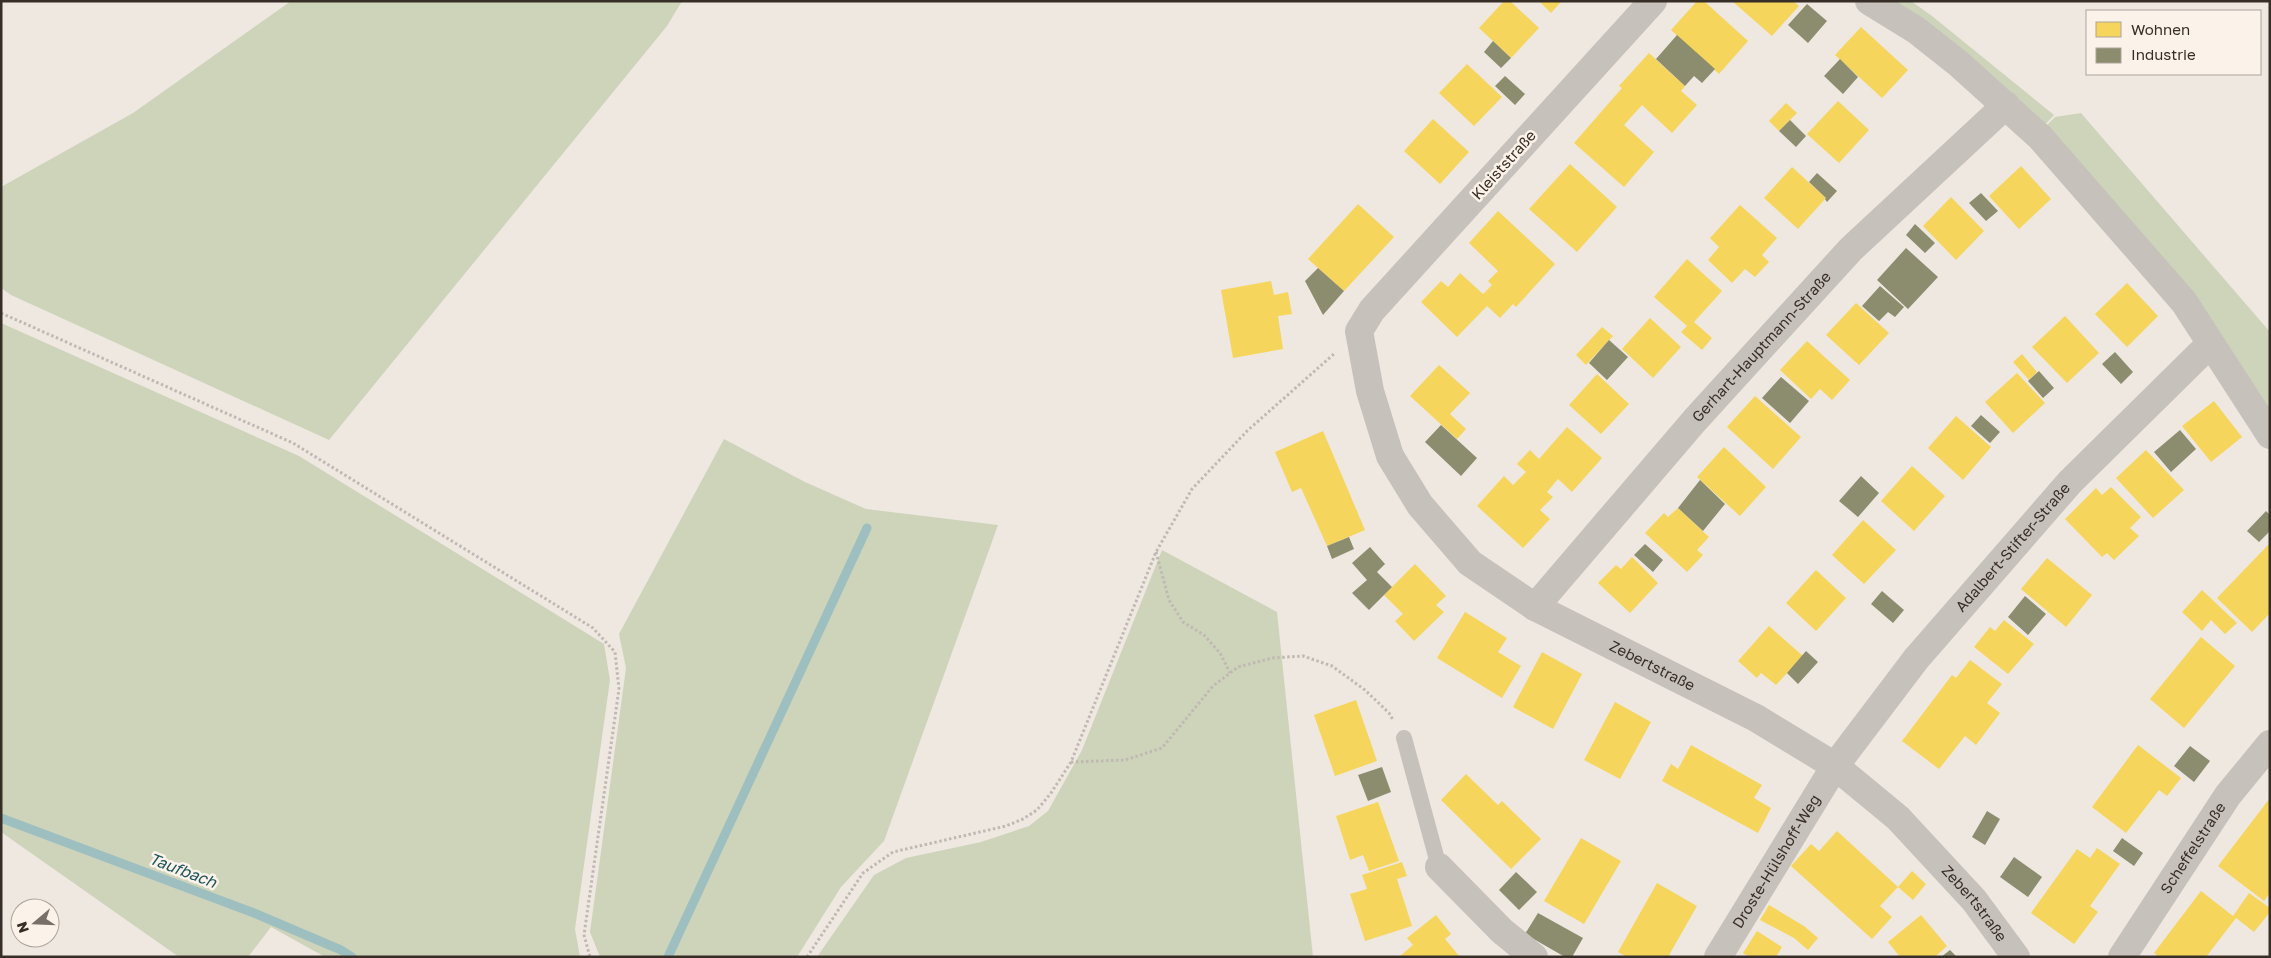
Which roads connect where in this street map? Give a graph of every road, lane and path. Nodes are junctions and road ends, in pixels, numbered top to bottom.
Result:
1 (1653, 1) edge
2 (1869, 1) edge
3 (2006, 105) junction
4 (1, 313) edge
5 (1359, 331) junction
6 (2210, 344) junction
7 (2270, 435) edge
8 (1156, 552) junction
9 (1535, 607) junction
10 (1230, 673) junction
11 (1404, 738) joint
12 (2270, 744) edge
13 (1071, 762) junction
14 (1835, 766) junction
15 (1439, 868) joint
16 (590, 957) edge
17 (808, 957) edge
18 (1534, 957) edge
19 (1718, 957) edge
20 (2016, 957) edge
21 (2122, 957) edge

1 - 5 street, Kleiststraße
2 - 3 street
3 - 6 street
3 - 9 street, Gerhart-Hauptmann-Straße
4 - 16 path
5 - 8 path
5 - 9 street, Zebertstraße
6 - 7 street
6 - 14 street, Adalbert-Stifter-Straße
8 - 10 path
8 - 13 path
9 - 14 street, Zebertstraße
10 - 11 path
10 - 13 path
11 - 15 lane
12 - 21 street, Scheffelstraße
13 - 17 path
14 - 19 street, Droste-Hülshoff-Weg
14 - 20 street, Zebertstraße
15 - 18 street

